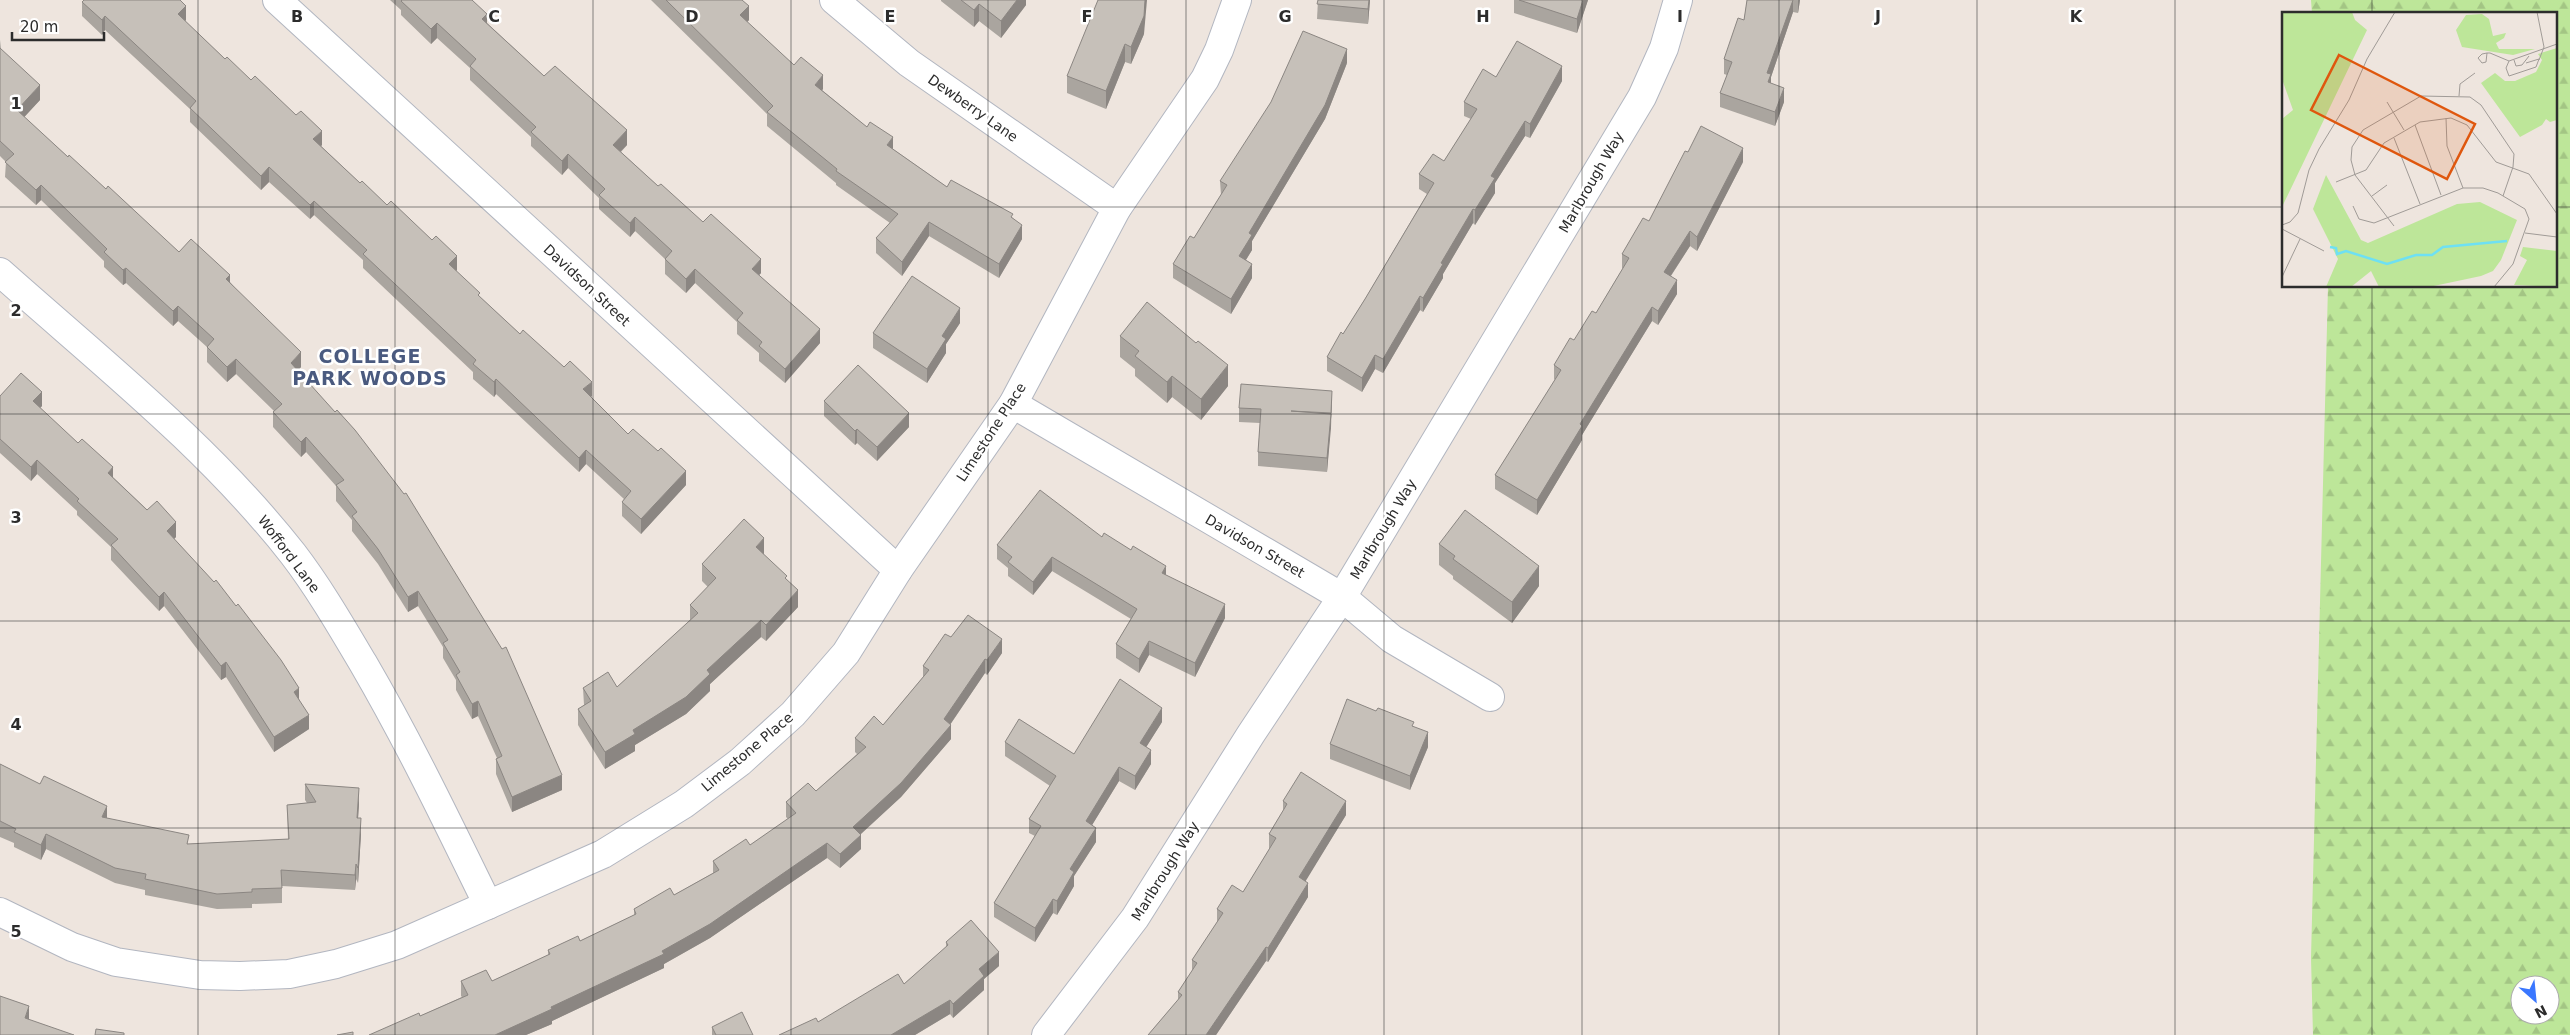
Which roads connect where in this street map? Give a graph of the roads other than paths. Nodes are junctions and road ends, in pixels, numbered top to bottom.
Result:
1 (277, 0) edge
2 (834, 0) edge
3 (1237, 0) edge
4 (1678, 0) edge
5 (1116, 208) junction
6 (0, 272) edge
7 (1013, 404) junction
8 (898, 570) junction
9 (1342, 597) junction
10 (1490, 696) dead end
11 (488, 905) junction
12 (0, 912) edge
13 (1046, 1035) edge

1 - 8 street, Davidson Street
2 - 5 street, Dewberry Lane
3 - 5 street, Limestone Place
4 - 9 street, Marlbrough Way
5 - 7 street, Limestone Place
6 - 11 street, Wofford Lane
7 - 8 street, Limestone Place
7 - 9 street, Davidson Street
8 - 11 street, Limestone Place
9 - 10 street, Davidson Street
9 - 13 street, Marlbrough Way
11 - 12 street, Limestone Place

